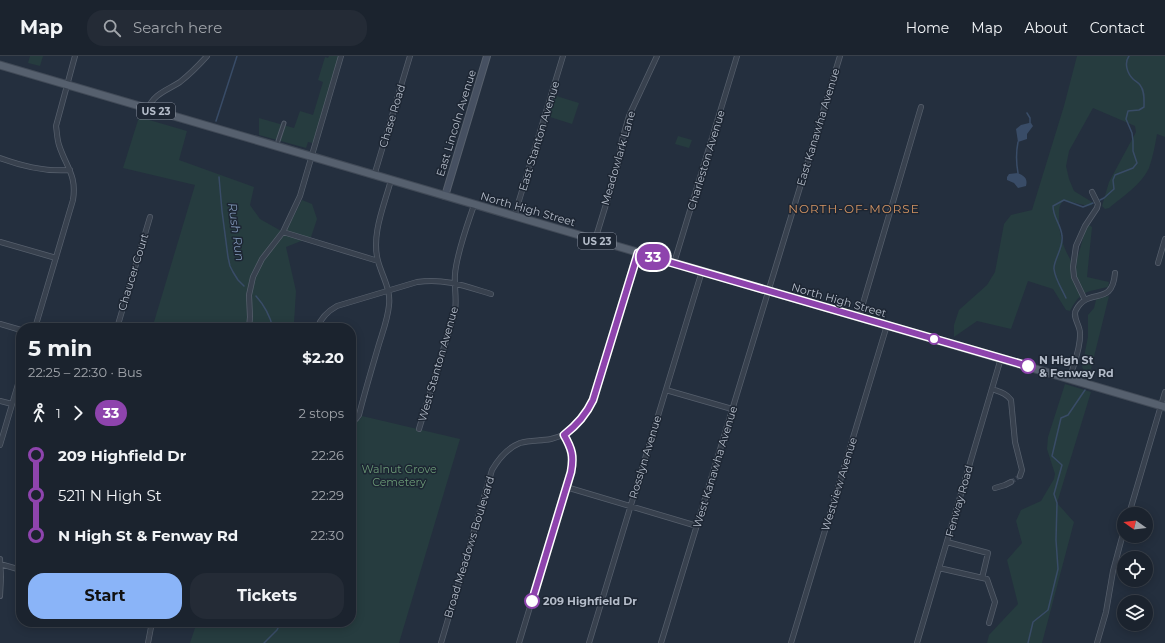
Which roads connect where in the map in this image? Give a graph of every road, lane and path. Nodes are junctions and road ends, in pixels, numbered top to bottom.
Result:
1 (75, 56) edge
2 (207, 56) edge
3 (342, 56) edge
4 (410, 56) edge
5 (487, 56) edge
6 (563, 56) edge
7 (657, 56) edge
8 (737, 56) edge
9 (840, 56) edge
10 (0, 66) edge
11 (67, 85) junction
12 (921, 107) dead end
13 (148, 109) junction
14 (284, 123) dead end
15 (278, 141) dead end
16 (312, 157) junction
17 (0, 158) edge
18 (70, 170) junction
19 (374, 176) junction
20 (391, 180) junction
21 (1092, 192) dead end
22 (445, 196) junction
23 (474, 205) junction
24 (150, 217) dead end
25 (514, 217) junction
26 (282, 232) junction
27 (1165, 239) edge
28 (595, 240) junction
29 (0, 242) edge
30 (638, 253) junction
31 (56, 258) junction
32 (378, 261) junction
33 (674, 263) junction
34 (1158, 263) dead end
35 (702, 271) junction
36 (1115, 273) dead end
37 (455, 283) junction
38 (388, 290) junction
39 (769, 291) junction
40 (491, 294) dead end
41 (1085, 300) junction
42 (859, 317) junction
43 (36, 323) edge
44 (118, 323) edge
45 (249, 323) edge
46 (320, 323) edge
47 (0, 324) edge
48 (887, 325) junction
49 (16, 329) edge
50 (1001, 358) junction
51 (1070, 379) junction
52 (992, 389) junction
53 (666, 390) junction
54 (16, 391) edge
55 (1165, 392) edge
56 (0, 401) edge
57 (12, 404) junction
58 (1163, 406) edge
59 (732, 409) junction
60 (356, 420) edge
61 (419, 429) dead end
62 (564, 435) junction
63 (0, 445) edge
64 (1020, 476) dead end
65 (1011, 482) tunnel mouth
66 (566, 487) junction
67 (995, 488) dead end
68 (630, 506) junction
69 (1131, 507) edge
70 (697, 526) junction
71 (947, 542) junction
72 (1120, 543) edge
73 (0, 562) edge
74 (16, 568) edge
75 (939, 568) junction
76 (982, 578) junction
77 (0, 596) edge
78 (989, 623) dead end
79 (151, 627) edge
80 (148, 643) edge
81 (440, 643) edge
82 (519, 643) edge
83 (589, 643) edge
84 (661, 643) edge
85 (791, 643) edge
86 (917, 643) edge
87 (1097, 643) edge

1 - 11 street
2 - 13 street
3 - 16 street
4 - 19 street, Chase Road
5 - 22 main road, East Lincoln Avenue
6 - 25 street, East Stanton Avenue
7 - 28 street, Meadowlark Lane
8 - 33 street, Charleston Avenue
9 - 39 street, East Kanawha Avenue
10 - 11 main road, North High Street / US 23
11 - 13 main road, North High Street / US 23
11 - 18 street
12 - 42 street
13 - 16 main road, North High Street / US 23
14 - 15 street
16 - 19 main road, North High Street / US 23
16 - 26 street
17 - 18 street
18 - 31 street
19 - 20 main road, North High Street / US 23
20 - 22 main road, North High Street / US 23
20 - 32 street
21 - 41 street
22 - 23 main road, North High Street / US 23
23 - 25 main road, North High Street / US 23
23 - 37 street, West Stanton Avenue
24 - 44 street, Chaucer Court
25 - 28 main road, North High Street / US 23
26 - 32 street
26 - 45 street
27 - 34 street
28 - 30 main road, North High Street / US 23
29 - 31 street
30 - 33 main road, North High Street / US 23
30 - 62 street, Broad Meadows Boulevard
31 - 43 street
32 - 38 street
33 - 35 main road, North High Street / US 23
35 - 39 main road, North High Street / US 23
35 - 53 street, Rosslyn Avenue
36 - 41 street
37 - 38 street
37 - 40 street
37 - 61 street, West Stanton Avenue
38 - 46 street
38 - 60 street
39 - 42 main road, North High Street / US 23
39 - 59 street, West Kanawha Avenue
41 - 51 street
42 - 48 main road, North High Street / US 23
47 - 49 street
48 - 50 main road, North High Street / US 23
48 - 85 street, Westview Avenue
50 - 51 main road, North High Street / US 23
50 - 52 street, Fenway Road
51 - 58 main road, North High Street / US 23
52 - 64 street
52 - 71 street, Fenway Road
53 - 59 street
53 - 68 street, Rosslyn Avenue
54 - 57 street
55 - 58 street
56 - 57 street
57 - 63 street
58 - 69 street
59 - 70 street, West Kanawha Avenue
62 - 66 street
62 - 81 street, Broad Meadows Boulevard
65 - 67 street
66 - 68 street
66 - 82 street
68 - 70 street
68 - 83 street, Rosslyn Avenue
70 - 84 street, West Kanawha Avenue
71 - 75 street, Fenway Road
71 - 76 street
72 - 87 street
73 - 74 street
73 - 77 street
75 - 76 street
75 - 86 street, Fenway Road
76 - 78 street
79 - 80 street

